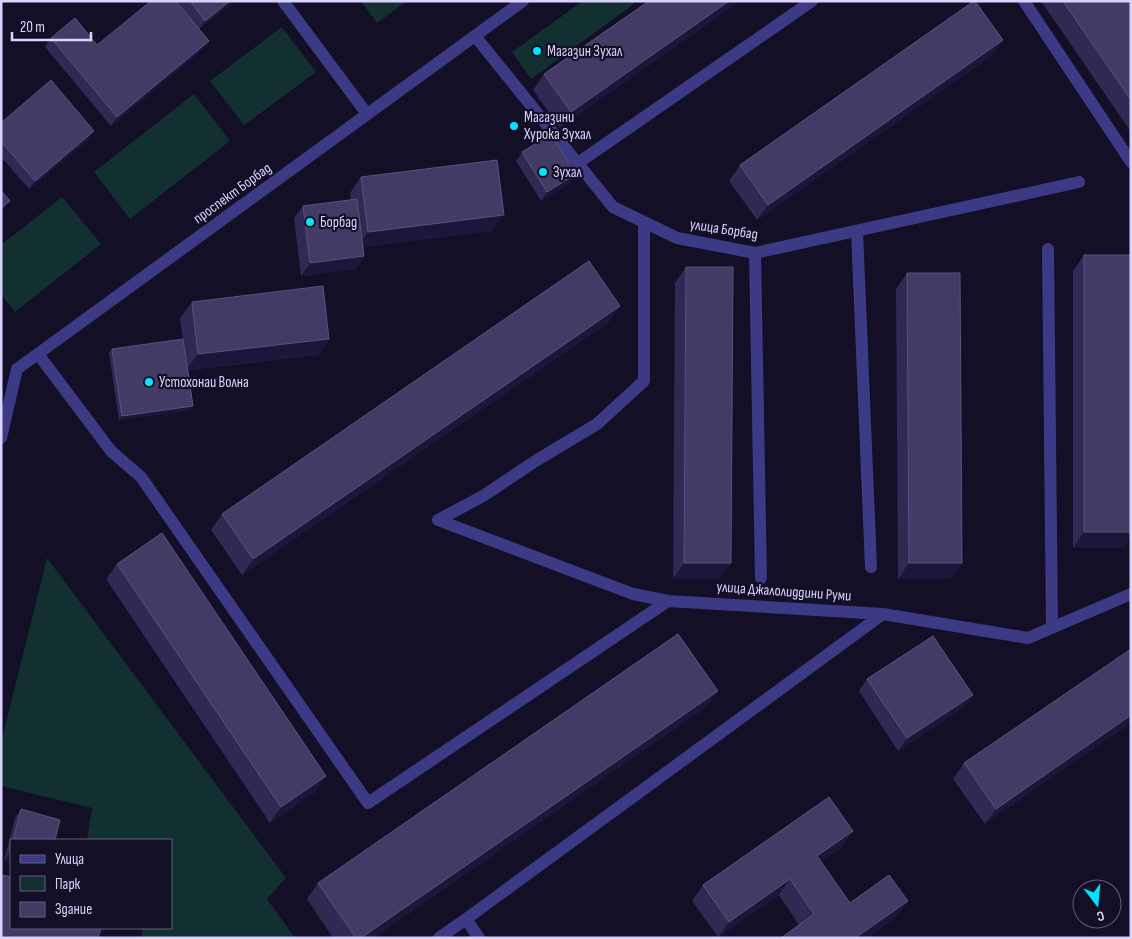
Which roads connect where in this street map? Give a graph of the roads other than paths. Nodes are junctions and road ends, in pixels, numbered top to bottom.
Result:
1 (284, 1) edge
2 (523, 1) edge
3 (812, 1) edge
4 (1024, 1) edge
5 (475, 36) junction
6 (367, 114) junction
7 (1131, 162) edge
8 (578, 163) junction
9 (1079, 182) dead end
10 (644, 222) junction
11 (857, 231) junction
12 (1048, 249) dead end
13 (755, 253) junction
14 (38, 354) junction
15 (17, 369) junction
16 (1, 394) edge
17 (1, 438) edge
18 (871, 567) dead end
19 (761, 578) dead end
20 (1131, 594) edge
21 (668, 600) junction
22 (883, 614) junction
23 (1052, 628) junction
24 (466, 919) junction
25 (439, 938) edge
26 (478, 938) edge

1 - 6 street
2 - 5 street, проспект Борбад
3 - 8 street
4 - 7 street
5 - 6 street, проспект Борбад
5 - 8 street, улица Борбад
6 - 14 street, проспект Борбад
8 - 10 street, улица Борбад
9 - 11 street, улица Борбад
10 - 13 street, улица Борбад
10 - 21 street, улица Джалолиддини Руми
11 - 13 street, улица Борбад
11 - 18 street
12 - 23 street
13 - 19 street
14 - 15 street, проспект Борбад
14 - 21 street
15 - 16 street
15 - 17 street
20 - 23 street, улица Джалолиддини Руми
21 - 22 street, улица Джалолиддини Руми
22 - 23 street, улица Джалолиддини Руми
22 - 24 street
24 - 25 street
24 - 26 street

